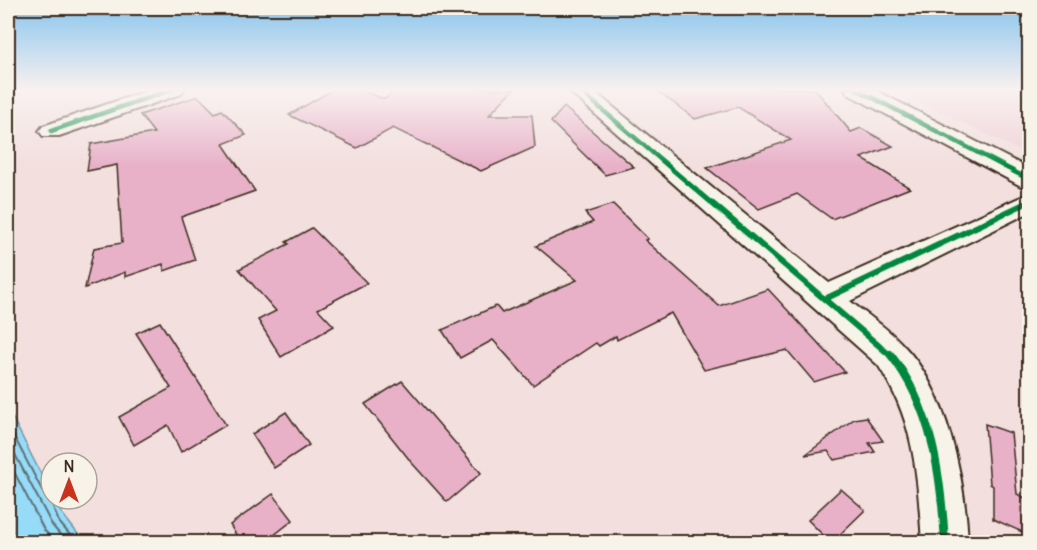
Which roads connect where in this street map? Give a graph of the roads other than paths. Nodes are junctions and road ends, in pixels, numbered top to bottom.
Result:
1 (98, 115) edge
2 (609, 115) edge
3 (905, 115) edge
4 (51, 131) dead end
5 (1029, 180) edge
6 (1029, 201) edge
7 (827, 298) junction
8 (945, 543) edge

1 - 4 street
2 - 7 street
3 - 5 street
6 - 7 street
7 - 8 street

